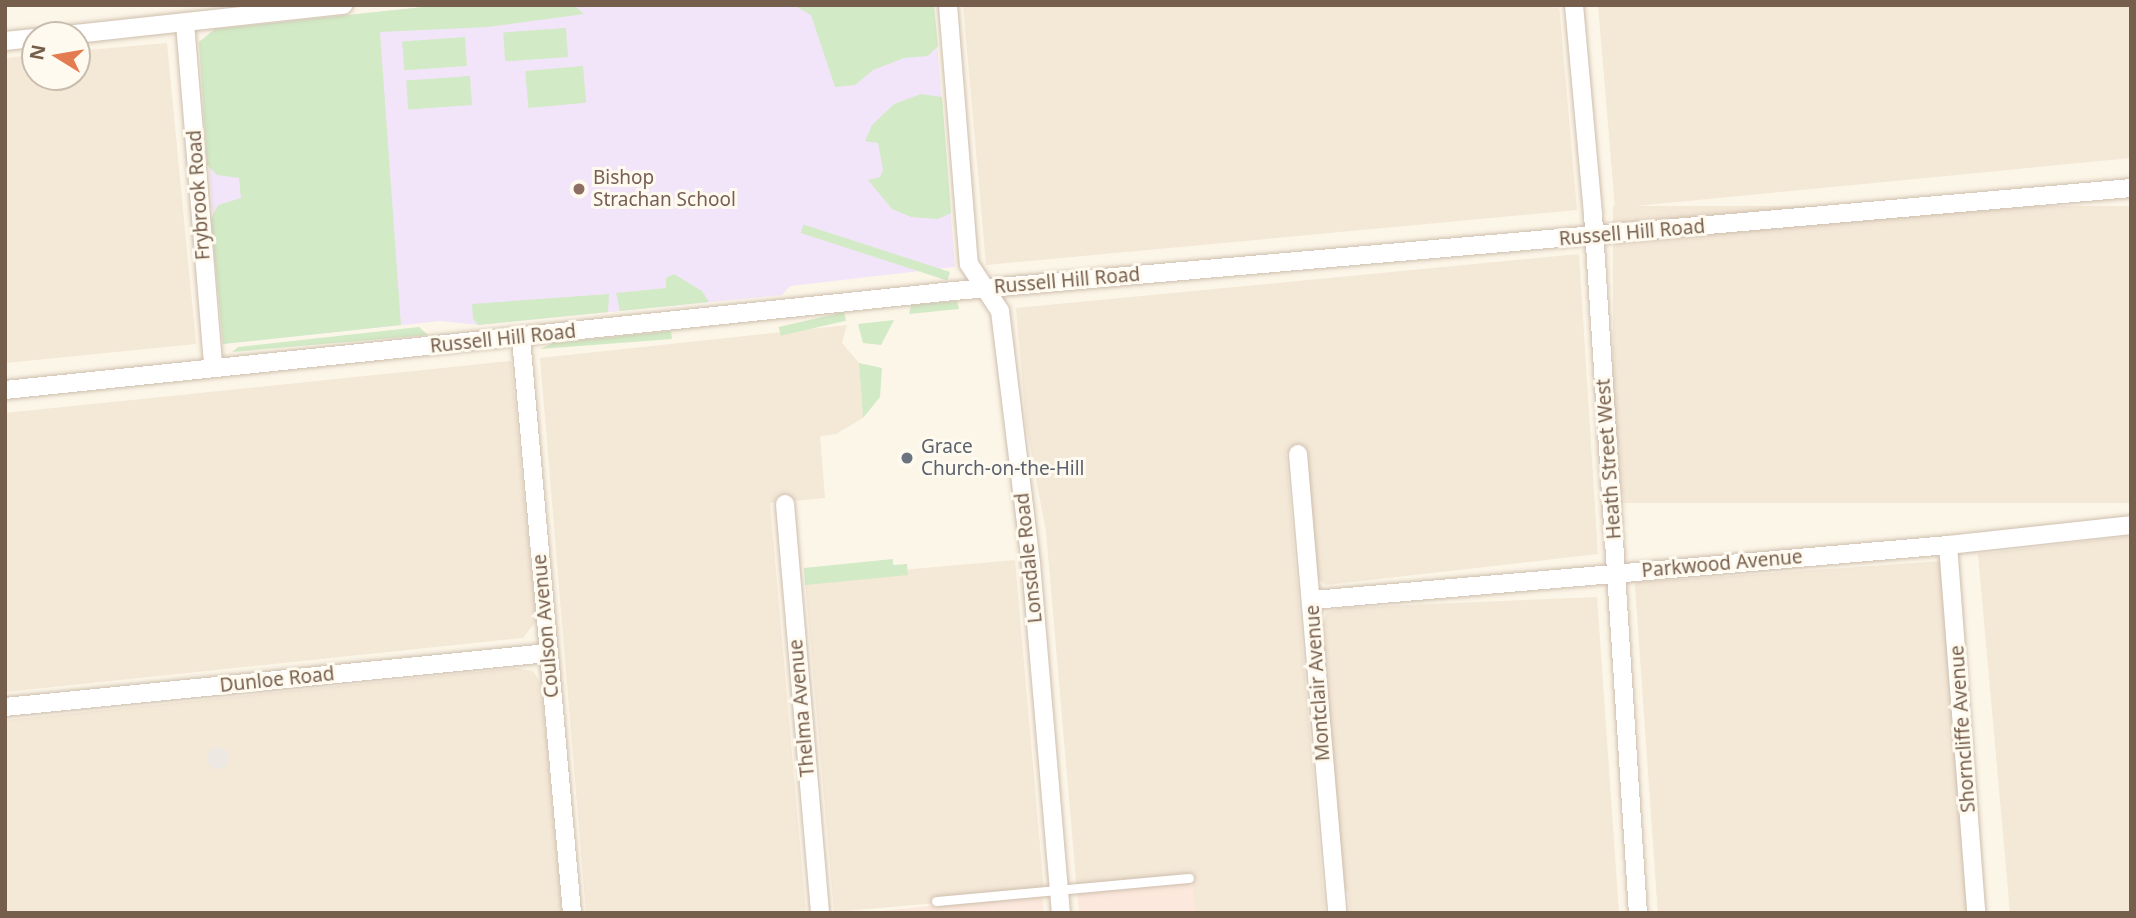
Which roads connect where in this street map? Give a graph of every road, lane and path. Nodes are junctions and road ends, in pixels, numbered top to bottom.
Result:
1 (948, 5) edge
2 (1574, 5) edge
3 (335, 6) edge
4 (185, 23) junction
5 (91, 32) edge
6 (2131, 188) edge
7 (1593, 236) junction
8 (987, 288) junction
9 (521, 338) junction
10 (213, 366) junction
11 (5, 390) edge
12 (1298, 454) dead end
13 (785, 503) dead end
14 (2131, 525) edge
15 (1948, 545) junction
16 (1616, 573) junction
17 (1313, 600) junction
18 (548, 653) junction
19 (5, 707) edge
20 (1189, 878) dead end
21 (1059, 891) junction
22 (936, 901) dead end
23 (572, 913) edge
24 (820, 913) edge
25 (1061, 913) edge
26 (1337, 913) edge
27 (1638, 913) edge
28 (1976, 913) edge

1 - 8 street, Lonsdale Road
2 - 7 street, Heath Street West
3 - 4 street
4 - 5 street
4 - 10 street, Frybrook Road
6 - 7 street, Russell Hill Road
7 - 8 street, Russell Hill Road
7 - 16 street, Heath Street West
8 - 9 street, Russell Hill Road
8 - 21 street, Lonsdale Road
9 - 10 street, Russell Hill Road
9 - 18 street, Coulson Avenue
10 - 11 street, Russell Hill Road
12 - 17 street, Montclair Avenue
13 - 24 street, Thelma Avenue
14 - 15 street, Parkwood Avenue
15 - 16 street, Parkwood Avenue
15 - 28 street, Shorncliffe Avenue
16 - 17 street, Parkwood Avenue
16 - 27 street, Heath Street West
17 - 26 street, Montclair Avenue
18 - 19 street, Dunloe Road
18 - 23 street, Coulson Avenue
20 - 21 lane
21 - 22 lane
21 - 25 street, Lonsdale Road

